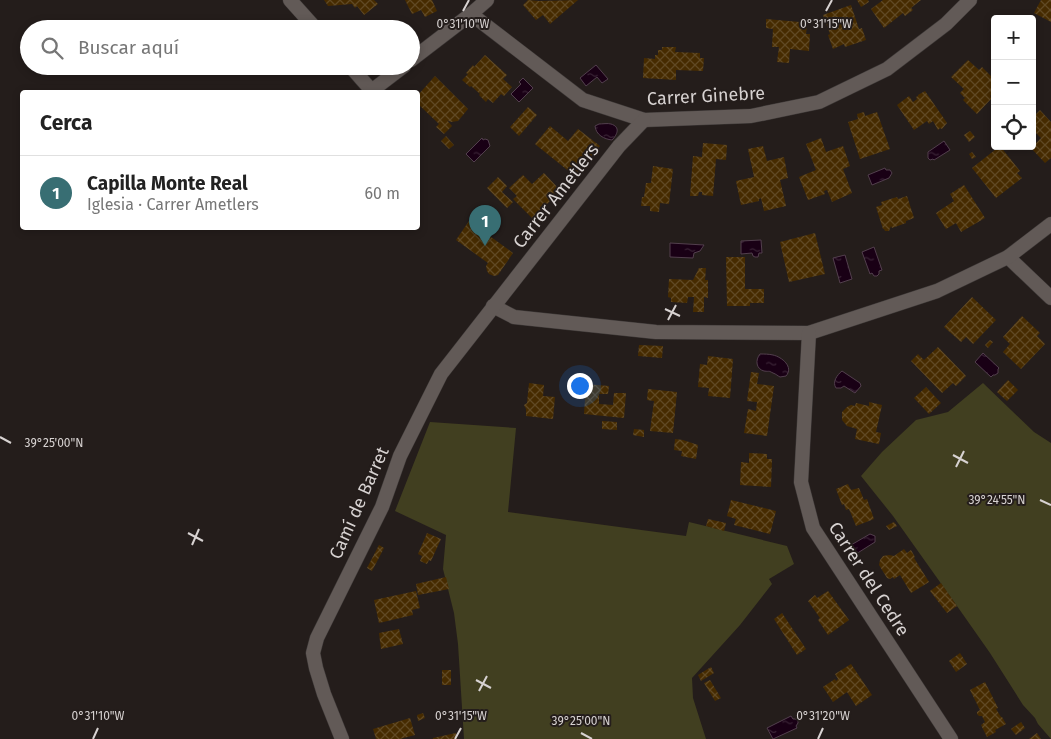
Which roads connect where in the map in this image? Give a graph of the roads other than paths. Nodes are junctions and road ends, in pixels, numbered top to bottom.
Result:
1 (290, 0) edge
2 (487, 0) edge
3 (970, 0) edge
4 (471, 14) junction
5 (308, 20) edge
6 (420, 53) edge
7 (357, 75) edge
8 (393, 75) edge
9 (369, 90) edge
10 (374, 90) edge
11 (644, 120) junction
12 (1051, 224) edge
13 (1008, 257) junction
14 (1051, 298) edge
15 (493, 306) junction
16 (481, 322) joint
17 (809, 333) junction
18 (342, 739) edge
19 (952, 739) edge

1 - 5 street
2 - 4 street
3 - 11 street, Carrer Ginebre
4 - 6 street
4 - 11 street, Carrer Ginebre
7 - 9 street
8 - 10 street
11 - 15 street, Carrer Ametlers
12 - 13 street
13 - 14 street
13 - 17 street
15 - 16 street, Carrer Ametlers
15 - 17 street
16 - 18 street, Camí de Barret
17 - 19 street, Carrer del Cedre

